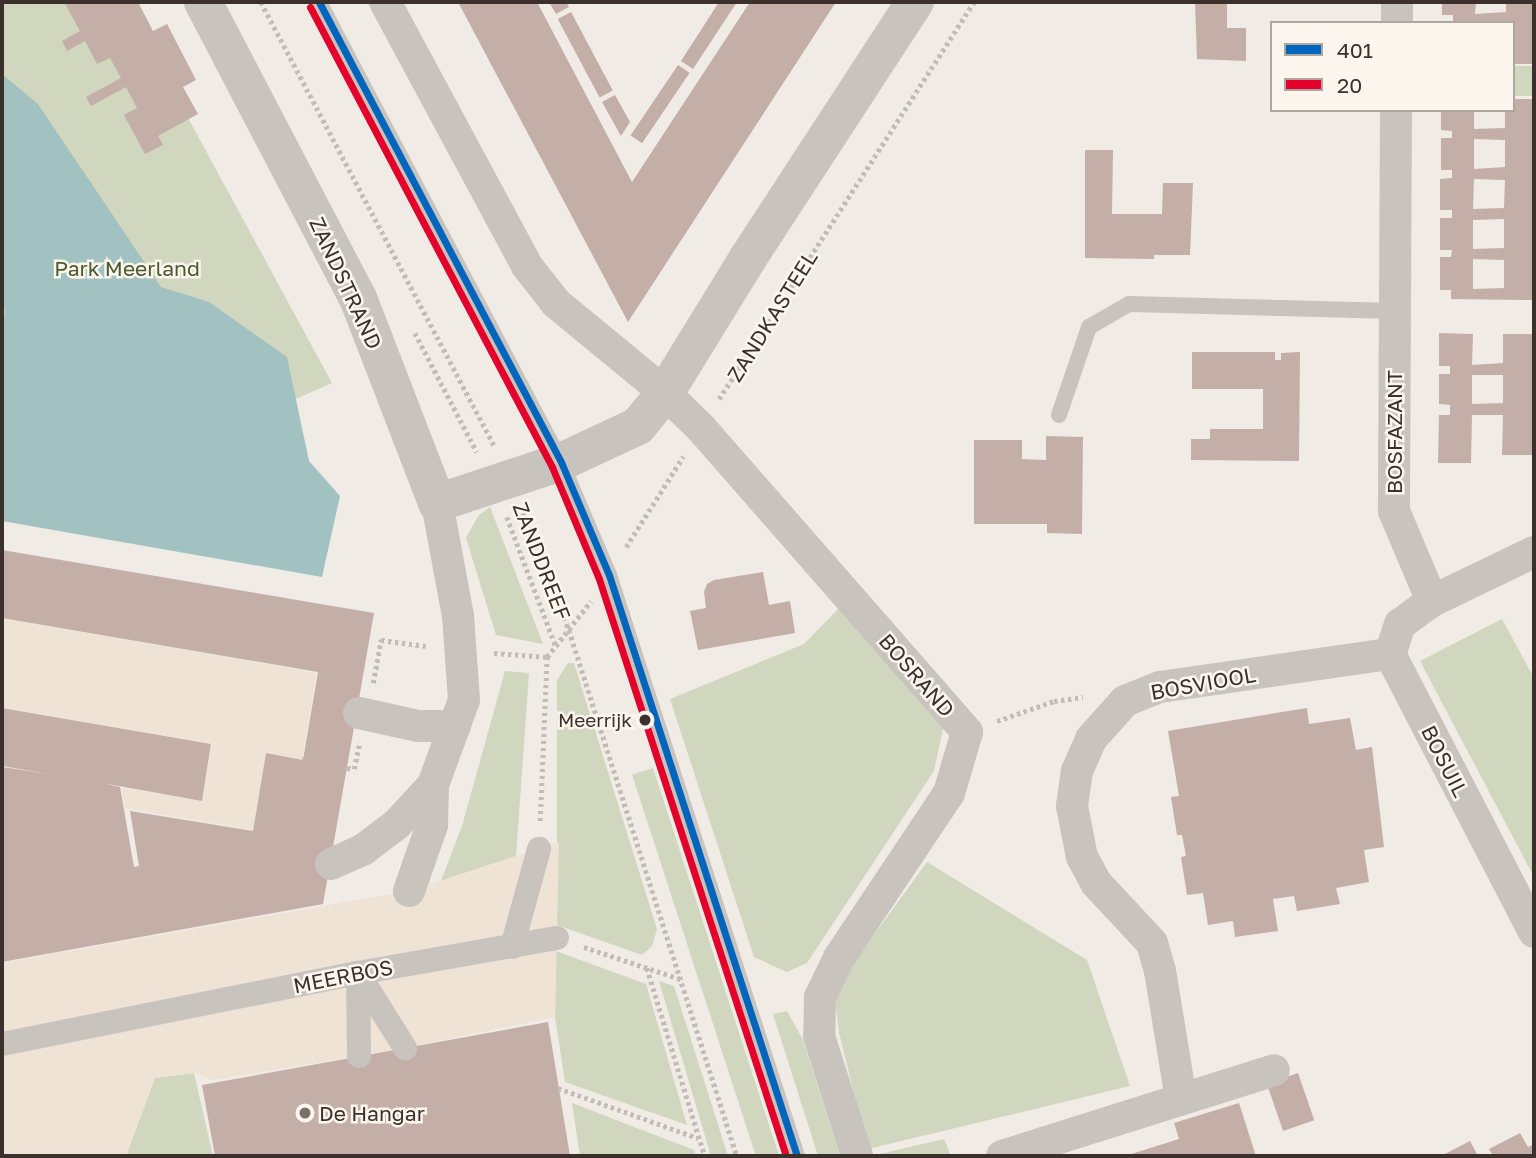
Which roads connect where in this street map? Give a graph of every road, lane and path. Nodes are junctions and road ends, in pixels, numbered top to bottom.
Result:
1 (203, 2) edge
2 (261, 2) edge
3 (319, 2) edge
4 (385, 2) edge
5 (915, 2) edge
6 (974, 2) edge
7 (1397, 2) edge
8 (1397, 21) edge
9 (1396, 112) edge
10 (1395, 311) junction
11 (665, 393) junction
12 (1059, 415) dead end
13 (701, 428) junction
14 (561, 462) junction
15 (510, 479) junction
16 (437, 503) junction
17 (1534, 552) edge
18 (609, 575) junction
19 (1433, 601) junction
20 (569, 630) junction
21 (556, 647) dead end
22 (1390, 654) junction
23 (547, 657) dead end
24 (1125, 701) junction
25 (359, 713) dead end
26 (455, 726) junction
27 (967, 732) junction
28 (433, 785) junction
29 (539, 849) joint
30 (331, 864) dead end
31 (409, 891) dead end
32 (1534, 932) edge
33 (557, 938) joint
34 (512, 947) junction
35 (647, 968) junction
36 (358, 973) junction
37 (681, 979) junction
38 (2, 1044) edge
39 (405, 1048) dead end
40 (359, 1056) dead end
41 (1273, 1070) dead end
42 (558, 1088) dead end
43 (1181, 1099) junction
44 (699, 1138) junction
45 (705, 1156) edge
46 (737, 1156) edge
47 (797, 1156) edge
48 (857, 1156) edge
49 (1002, 1156) edge

1 - 16 street, ZANDSTRAND
2 - 15 path, ZANDDREEF
3 - 14 lane
4 - 11 street
5 - 11 street
6 - 13 path, ZANDKASTEEL
7 - 8 street
9 - 10 street, BOSFAZANT
10 - 12 lane
10 - 19 street, BOSFAZANT
11 - 13 street, BOSRAND
11 - 14 street
13 - 18 path, ZANDKASTEEL
13 - 27 street, BOSRAND
14 - 15 street
14 - 18 lane
15 - 16 street
15 - 20 path, ZANDDREEF
16 - 26 street
17 - 19 street
18 - 20 path, ZANDKASTEEL
18 - 47 lane
19 - 22 street
20 - 21 path, ZANDKASTEEL
20 - 37 path, ZANDDREEF
22 - 24 street, BOSVIOOL
22 - 32 street, BOSUIL
23 - 29 path
24 - 27 path
24 - 43 street, BOSVIOOL
25 - 26 street
26 - 28 street
27 - 48 street, BOSRAND
28 - 30 street
28 - 31 street
29 - 34 street
33 - 34 street, MEERBOS
33 - 35 path
34 - 36 street, MEERBOS
35 - 37 path
35 - 44 path
36 - 38 street, MEERBOS
36 - 39 street
36 - 40 street
37 - 46 path, ZANDDREEF
41 - 43 street
42 - 44 path
43 - 49 street
44 - 45 path

